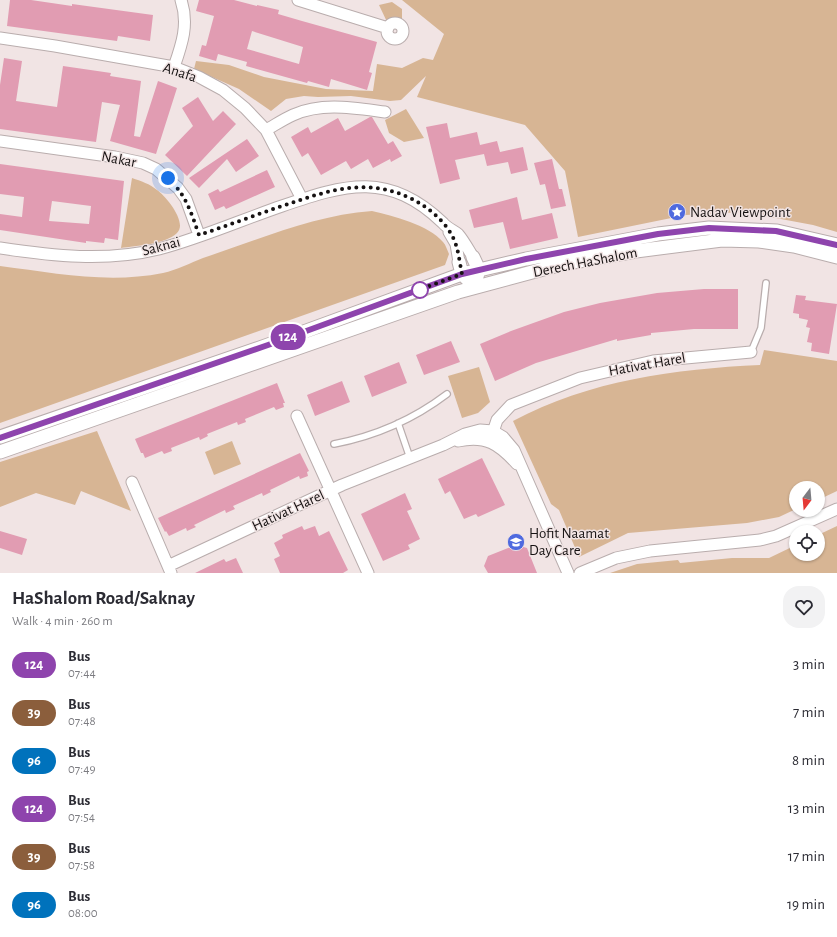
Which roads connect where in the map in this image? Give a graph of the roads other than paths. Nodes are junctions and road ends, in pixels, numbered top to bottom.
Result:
1 (181, 0) edge
2 (298, 0) edge
3 (388, 28) dead end
4 (0, 38) edge
5 (174, 67) junction
6 (385, 112) dead end
7 (266, 130) junction
8 (0, 141) edge
9 (302, 199) junction
10 (446, 226) junction
11 (199, 235) junction
12 (837, 245) edge
13 (0, 248) edge
14 (473, 257) joint
15 (837, 257) edge
16 (459, 262) joint
17 (479, 270) junction
18 (462, 274) junction
19 (766, 283) dead end
20 (474, 286) junction
21 (750, 352) joint
22 (447, 394) dead end
23 (297, 416) dead end
24 (398, 424) junction
25 (491, 436) junction
26 (0, 438) edge
27 (334, 444) dead end
28 (0, 452) edge
29 (410, 458) junction
30 (132, 482) dead end
31 (332, 490) junction
32 (837, 509) edge
33 (170, 570) edge
34 (368, 573) edge
35 (568, 573) edge
36 (580, 573) edge

1 - 5 street
2 - 3 street
4 - 5 street, Anafa
5 - 7 street, Anafa
6 - 7 street
7 - 9 street, Anafa
8 - 11 street, Nakar
9 - 10 street, Saknai
9 - 11 street, Saknai
10 - 14 street, Saknai
10 - 16 street, Saknai
11 - 13 street, Saknai
12 - 17 street, Derech HaShalom
14 - 17 street
15 - 20 street, Derech HaShalom
16 - 18 street
17 - 18 street, Derech HaShalom
17 - 20 street
18 - 20 street
18 - 26 street, Derech HaShalom
19 - 21 lane, Hativat Harel
20 - 28 street, Derech HaShalom
21 - 25 street, Hativat Harel
22 - 24 lane
23 - 31 street
24 - 27 lane
24 - 29 lane
25 - 29 street, Hativat Harel
25 - 35 street
29 - 31 street, Hativat Harel
30 - 33 street
31 - 33 street, Hativat Harel
31 - 34 street
32 - 36 street

